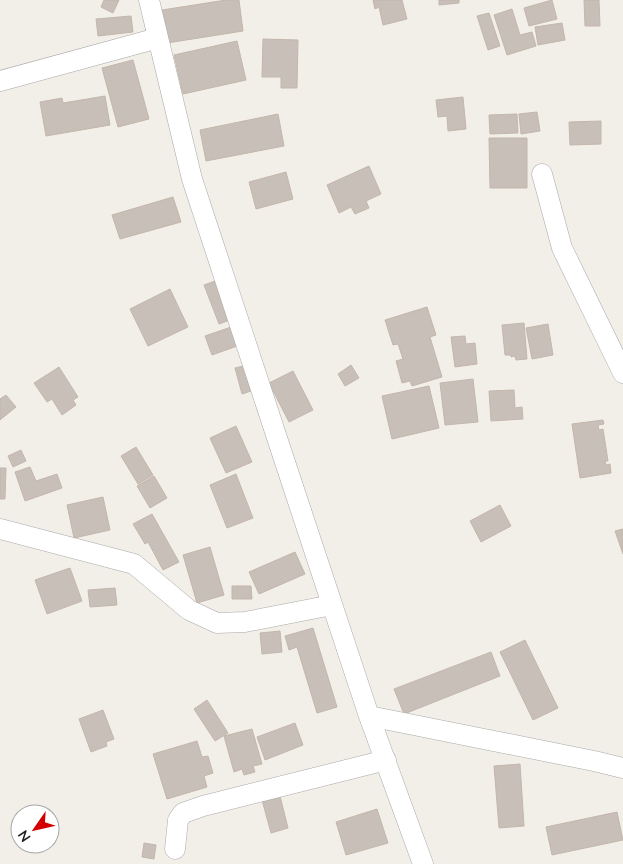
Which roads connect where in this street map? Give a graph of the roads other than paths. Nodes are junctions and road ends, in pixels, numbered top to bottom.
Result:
1 (149, 0) edge
2 (158, 38) junction
3 (0, 81) edge
4 (542, 174) dead end
5 (623, 373) edge
6 (0, 529) edge
7 (332, 605) junction
8 (370, 716) junction
9 (386, 760) junction
10 (623, 768) edge
11 (175, 849) dead end
12 (423, 864) edge

1 - 2 street
2 - 3 street
2 - 7 street
4 - 5 street
6 - 7 street
7 - 8 street
8 - 9 street
8 - 10 street
9 - 11 street
9 - 12 street

